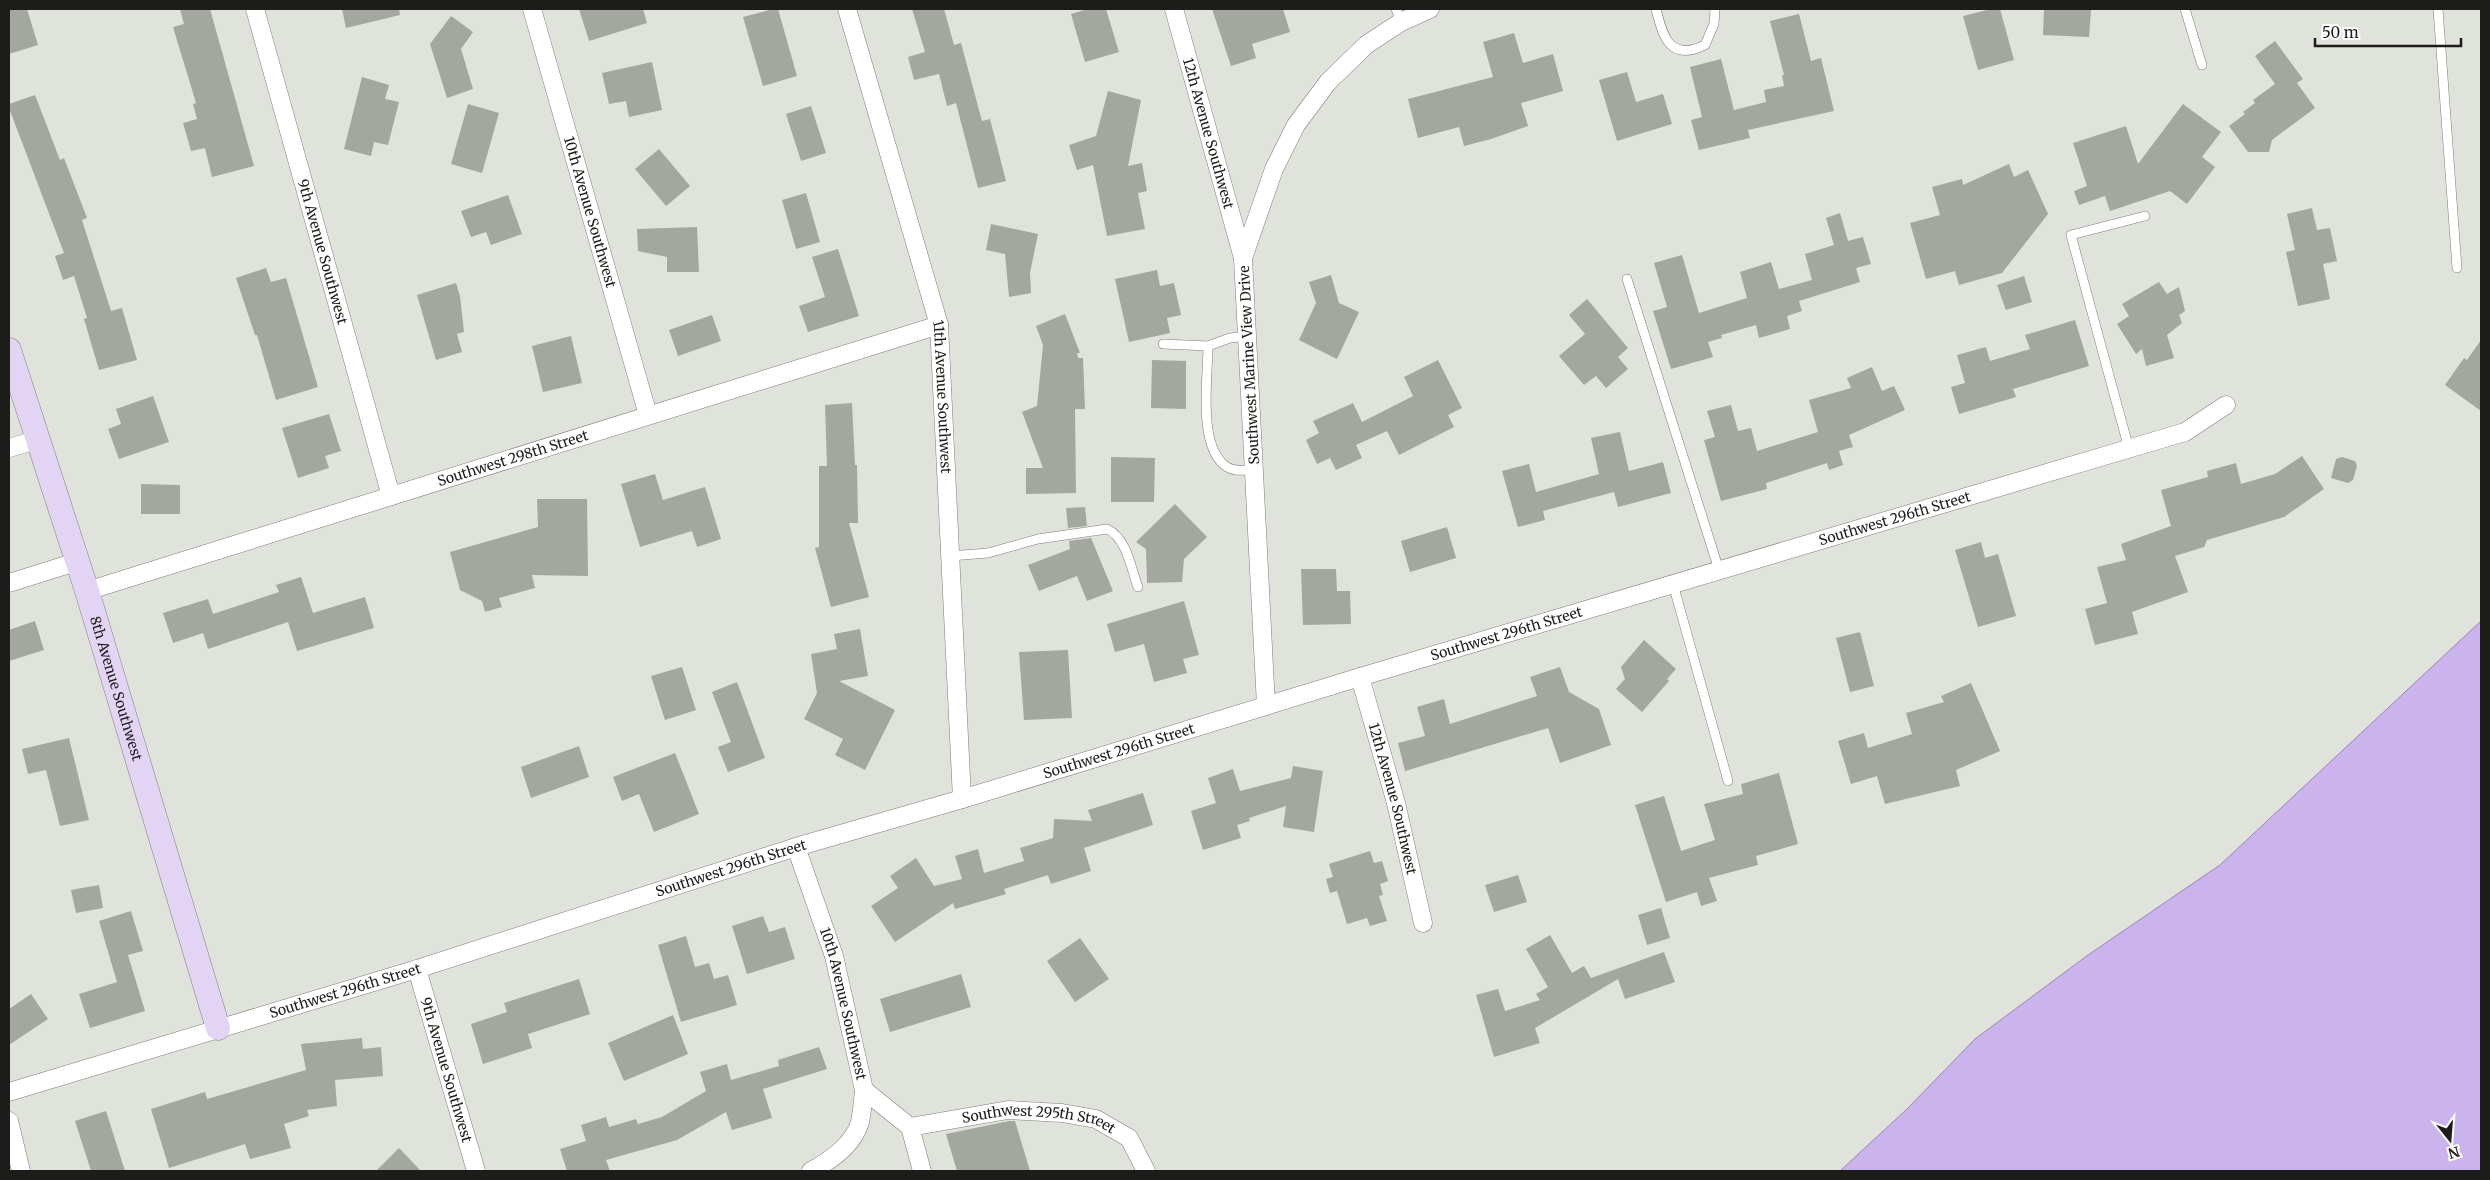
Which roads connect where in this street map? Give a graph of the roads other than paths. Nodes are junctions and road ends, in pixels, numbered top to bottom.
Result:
1 (255, 9) edge
2 (532, 9) edge
3 (847, 9) edge
4 (1174, 9) edge
5 (1430, 9) edge
6 (1656, 9) edge
7 (1715, 9) edge
8 (2185, 9) edge
9 (2438, 9) edge
10 (1398, 15) edge
11 (2202, 65) dead end
12 (2145, 216) dead end
13 (1243, 258) junction
14 (2457, 268) dead end
15 (1627, 279) dead end
16 (939, 325) junction
17 (1247, 336) junction
18 (1163, 344) dead end
19 (1208, 346) junction
20 (9, 350) edge
21 (2226, 405) dead end
22 (648, 415) junction
23 (36, 440) junction
24 (9, 448) edge
25 (2129, 449) junction
26 (1254, 470) junction
27 (391, 496) junction
28 (950, 556) junction
29 (76, 562) junction
30 (1719, 570) junction
31 (9, 583) edge
32 (1674, 584) junction
33 (1138, 587) dead end
34 (87, 591) junction
35 (1360, 676) junction
36 (1266, 706) junction
37 (1728, 781) dead end
38 (962, 799) junction
39 (796, 847) junction
40 (1423, 923) dead end
41 (417, 970) junction
42 (218, 1028) junction
43 (864, 1090) junction
44 (9, 1092) edge
45 (9, 1121) edge
46 (910, 1127) junction
47 (21, 1171) edge
48 (476, 1171) edge
49 (811, 1171) edge
50 (922, 1171) edge
51 (1146, 1171) edge

1 - 27 street, 9th Avenue Southwest
2 - 22 street, 10th Avenue Southwest
3 - 16 street, 11th Avenue Southwest
4 - 13 street, 12th Avenue Southwest
5 - 10 street, Southwest Marine View Drive
6 - 7 lane
8 - 11 lane
9 - 14 lane
10 - 13 street, Southwest Marine View Drive
12 - 25 lane
13 - 17 street, Southwest Marine View Drive
15 - 30 lane
16 - 22 street, Southwest 298th Street
16 - 28 street, 11th Avenue Southwest
17 - 19 lane
17 - 26 street, Southwest Marine View Drive
18 - 19 lane
19 - 26 lane
20 - 23 street, 8th Avenue Southwest
21 - 25 street, Southwest 296th Street
22 - 27 street, Southwest 298th Street
23 - 24 street
23 - 29 street, 8th Avenue Southwest
25 - 30 street, Southwest 296th Street
26 - 36 street, Southwest Marine View Drive
27 - 34 street, Southwest 298th Street
28 - 33 lane
28 - 38 street, 11th Avenue Southwest
29 - 31 street
29 - 34 street, 8th Avenue Southwest
30 - 32 street, Southwest 296th Street
32 - 35 street, Southwest 296th Street
32 - 37 lane
34 - 42 street, 8th Avenue Southwest
35 - 36 street, Southwest 296th Street
35 - 40 street, 12th Avenue Southwest
36 - 38 street, Southwest 296th Street
38 - 39 street, Southwest 296th Street
39 - 41 street, Southwest 296th Street
39 - 43 street, 10th Avenue Southwest
41 - 42 street, Southwest 296th Street
41 - 48 street, 9th Avenue Southwest
42 - 44 street, Southwest 296th Street
43 - 46 street, 10th Avenue Southwest
43 - 49 street
45 - 47 street
46 - 50 street
46 - 51 street, Southwest 295th Street

